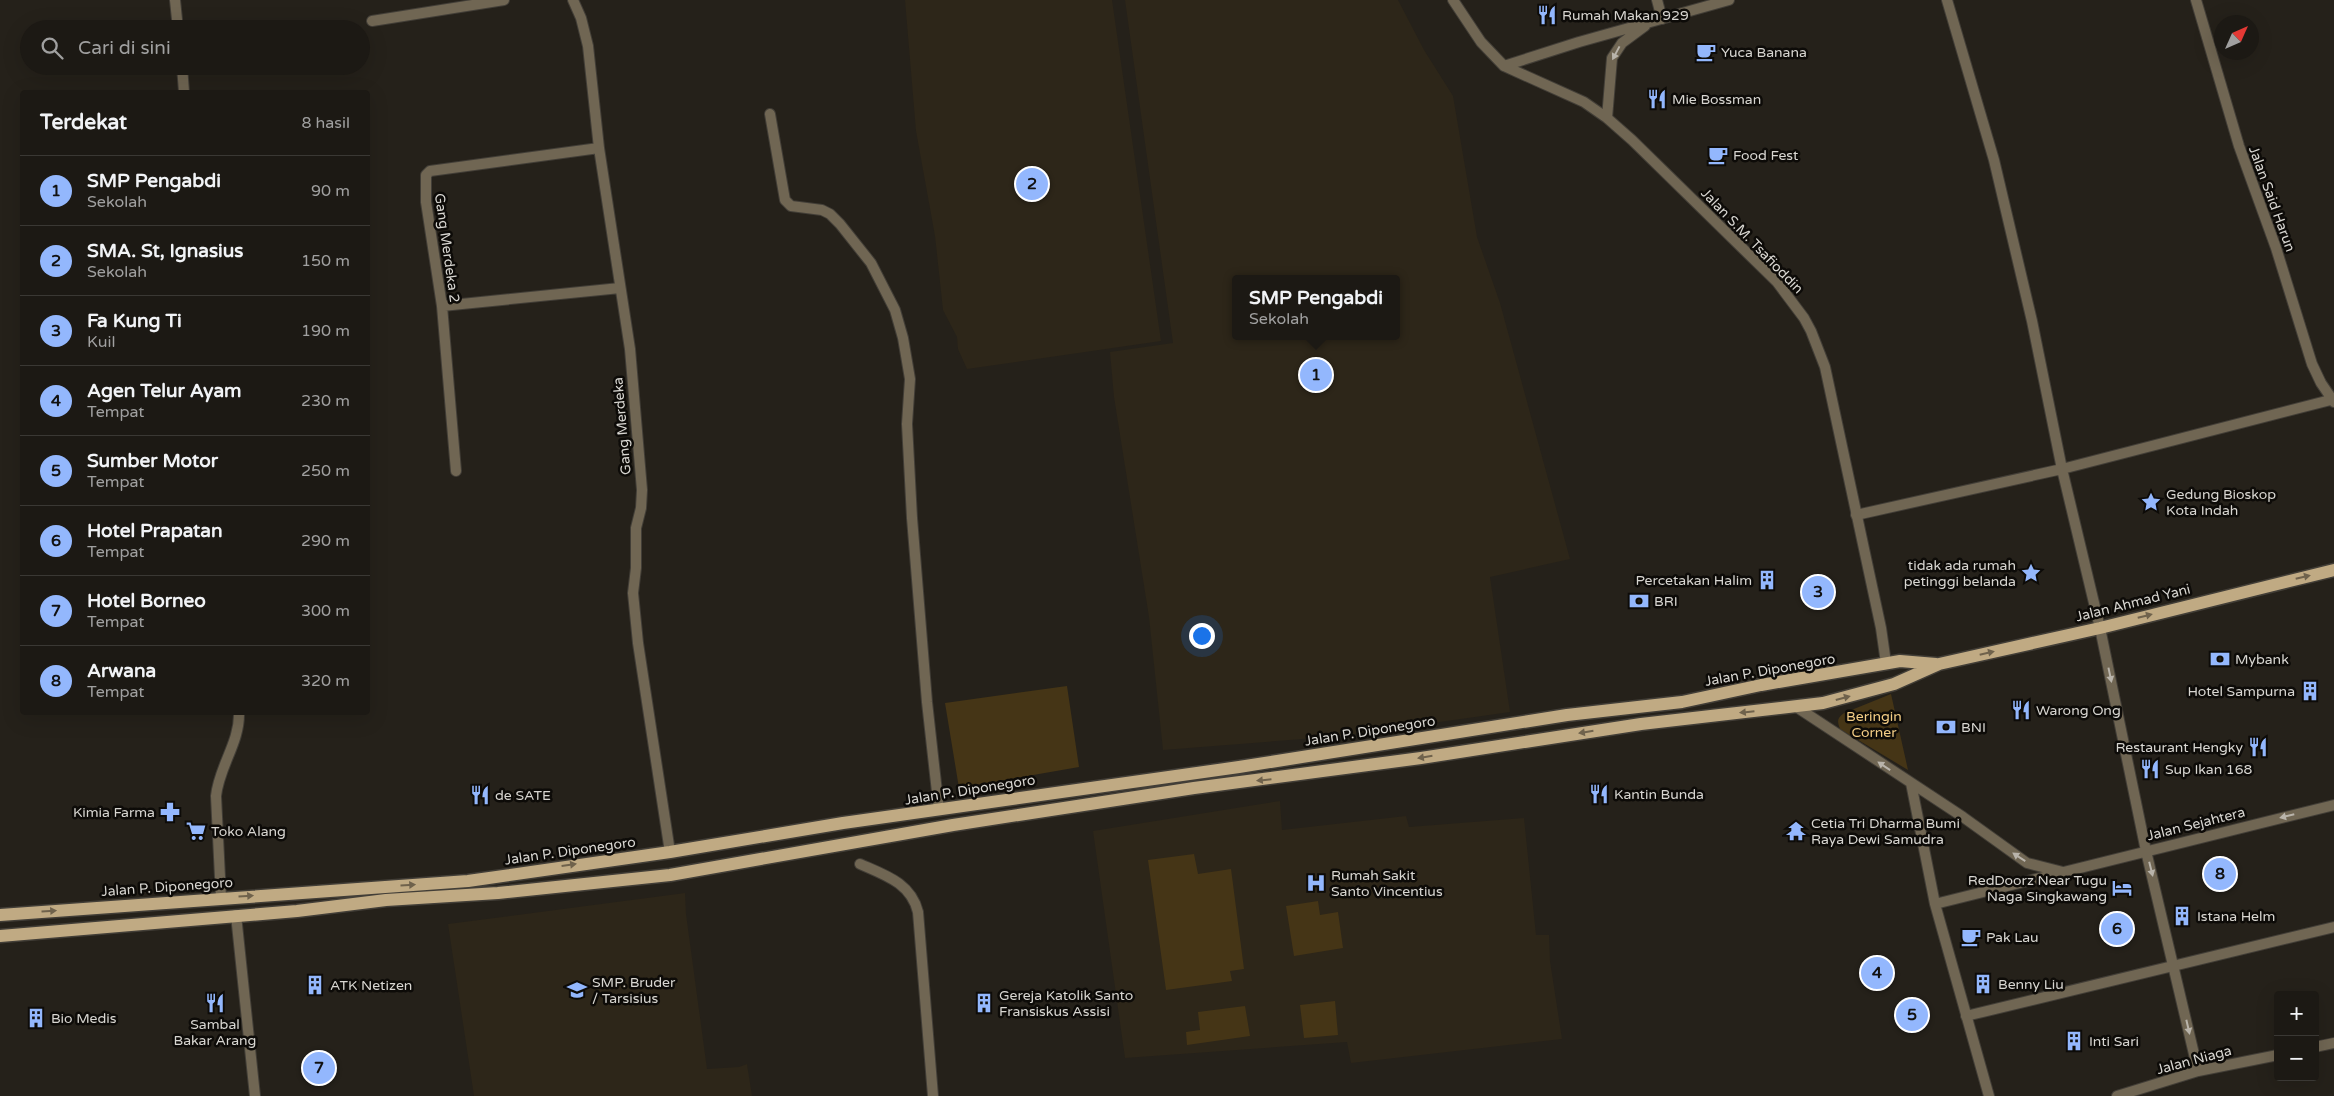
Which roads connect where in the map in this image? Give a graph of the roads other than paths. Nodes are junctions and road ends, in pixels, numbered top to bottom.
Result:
1 (175, 0) edge
2 (504, 0) edge
3 (572, 0) edge
4 (1454, 0) edge
5 (1657, 0) edge
6 (1729, 0) edge
7 (1947, 0) edge
8 (2196, 0) edge
9 (177, 20) edge
10 (1657, 20) junction
11 (372, 21) dead end
12 (1504, 66) junction
13 (183, 75) edge
14 (184, 90) edge
15 (770, 114) dead end
16 (1607, 118) junction
17 (599, 148) junction
18 (620, 288) junction
19 (442, 306) junction
20 (2333, 400) edge
21 (2062, 469) junction
22 (456, 471) dead end
23 (1856, 515) junction
24 (2334, 570) edge
25 (2100, 628) junction
26 (1886, 664) junction
27 (1940, 664) junction
28 (1795, 706) junction
29 (239, 715) edge
30 (1911, 783) junction
31 (2334, 805) edge
32 (939, 810) junction
33 (730, 842) junction
34 (2146, 850) junction
35 (670, 852) junction
36 (860, 864) dead end
37 (735, 865) junction
38 (2064, 872) junction
39 (220, 898) junction
40 (1935, 904) junction
41 (0, 915) edge
42 (236, 915) junction
43 (2334, 927) edge
44 (0, 936) edge
45 (2174, 966) junction
46 (1966, 1016) junction
47 (2334, 1043) edge
48 (2319, 1046) edge
49 (2274, 1056) edge
50 (2198, 1071) junction
51 (255, 1096) edge
52 (934, 1096) edge
53 (1989, 1096) edge
54 (2117, 1096) edge

1 - 9 street
2 - 11 street
3 - 17 street, Gang Merdeka
4 - 12 street, Jalan S.M. Tsafioddin
5 - 10 street
6 - 10 street
7 - 21 street
8 - 20 street, Jalan Said Harun
10 - 12 street
10 -> 16 street
12 - 16 street, Jalan S.M. Tsafioddin
13 - 14 street
15 - 32 street
16 - 23 street, Jalan S.M. Tsafioddin
17 - 18 street, Gang Merdeka
17 - 19 street, Gang Merdeka 2
18 - 19 street
18 - 35 street, Gang Merdeka
19 - 22 street, Gang Merdeka 2
20 - 21 street
21 - 23 street
21 - 25 street
23 - 26 street, Jalan S.M. Tsafioddin
25 -> 24 main road, Jalan Ahmad Yani
27 -> 25 main road, Jalan Ahmad Yani
25 -> 34 street
26 - 27 main road, Jalan P. Diponegoro
26 - 32 main road, Jalan P. Diponegoro
28 -> 27 main road
30 -> 28 street
28 -> 37 main road
29 - 39 street
38 -> 30 street
30 - 40 street
31 -> 34 street, Jalan Sejahtera
32 - 33 main road, Jalan P. Diponegoro
33 - 35 main road, Jalan P. Diponegoro
33 - 37 main road
34 - 38 street, Jalan Sejahtera
34 -> 45 street
39 -> 35 main road, Jalan P. Diponegoro
36 - 52 street
37 - 42 main road
38 - 40 street, Jalan Sejahtera
41 -> 39 main road, Jalan P. Diponegoro
40 - 46 street
42 - 44 main road
42 - 51 street
43 - 45 street
45 - 46 street
45 -> 50 street
46 - 53 street
47 - 48 street
49 - 50 street, Jalan Niaga
50 - 54 street, Jalan Niaga

